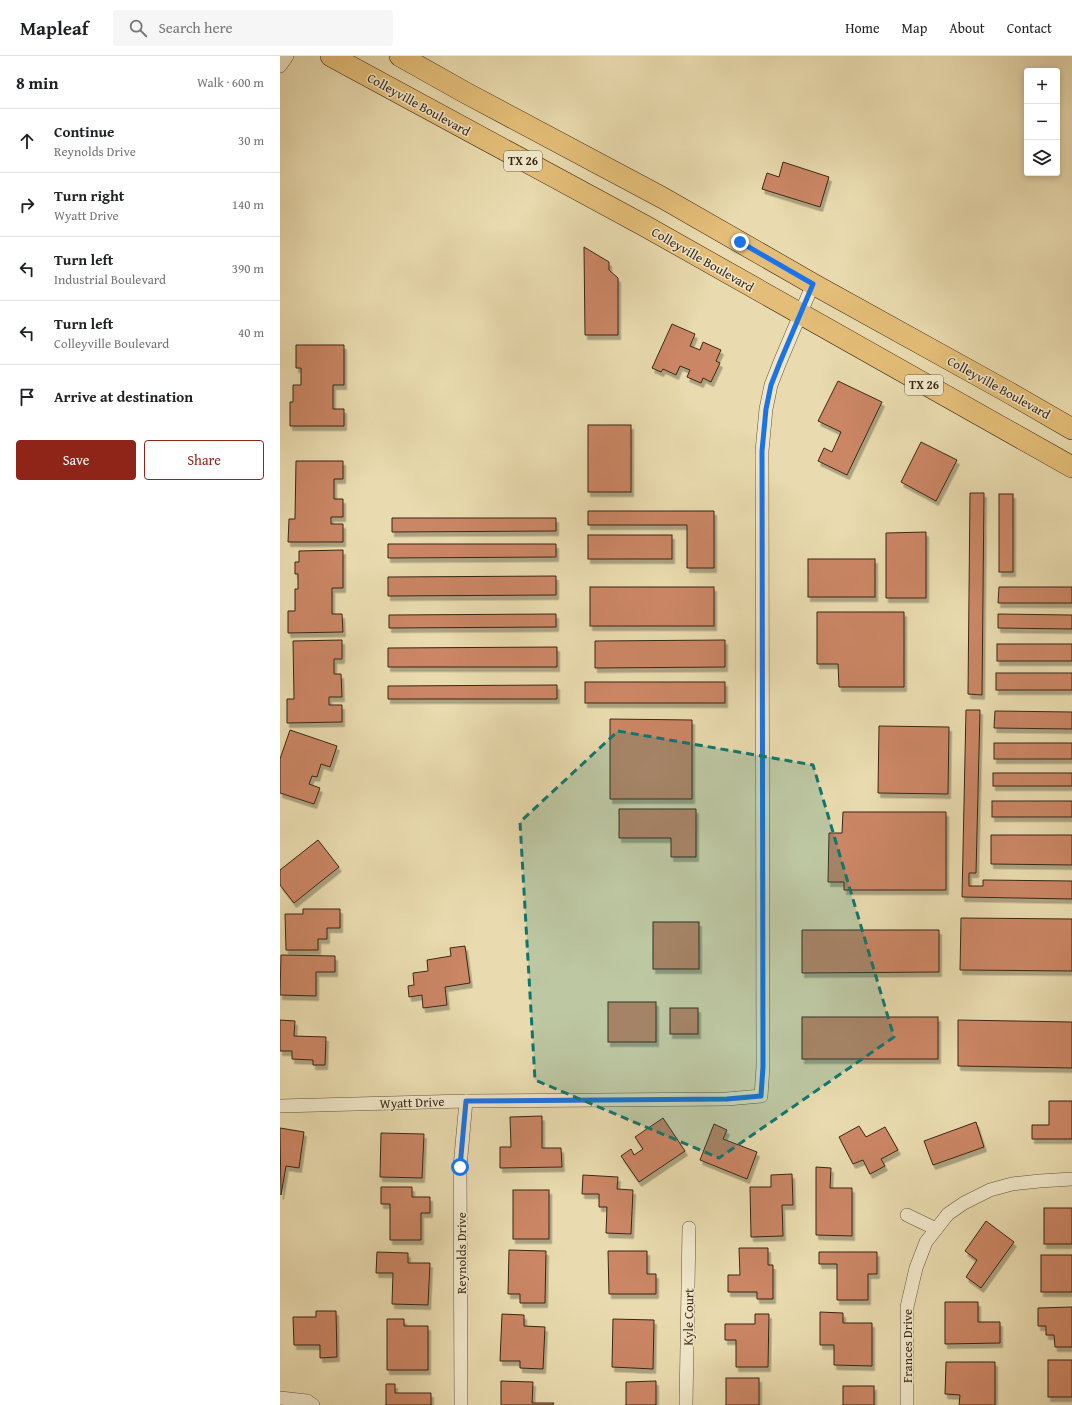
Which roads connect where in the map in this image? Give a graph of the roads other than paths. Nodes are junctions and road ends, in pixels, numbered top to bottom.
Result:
1 (287, 56) edge
2 (331, 56) edge
3 (400, 56) edge
4 (280, 66) edge
5 (813, 284) junction
6 (800, 314) junction
7 (1072, 428) edge
8 (1072, 468) edge
9 (466, 1101) junction
10 (280, 1106) edge
11 (1072, 1179) edge
12 (907, 1215) dead end
13 (689, 1228) dead end
14 (936, 1229) junction
15 (280, 1398) edge
16 (313, 1405) edge
17 (461, 1405) edge
18 (686, 1405) edge
19 (907, 1405) edge

1 - 4 street
2 - 6 main road, Colleyville Boulevard / TX 26
3 - 5 main road, Colleyville Boulevard / TX 26
5 - 6 street
5 - 7 main road, Colleyville Boulevard / TX 26
6 - 8 main road, Colleyville Boulevard / TX 26
6 - 9 street, Wyatt Drive
9 - 10 street, Wyatt Drive
9 - 17 street, Reynolds Drive
11 - 14 street, Frances Drive
12 - 14 street
13 - 18 street, Kyle Court
14 - 19 street, Frances Drive
15 - 16 street

